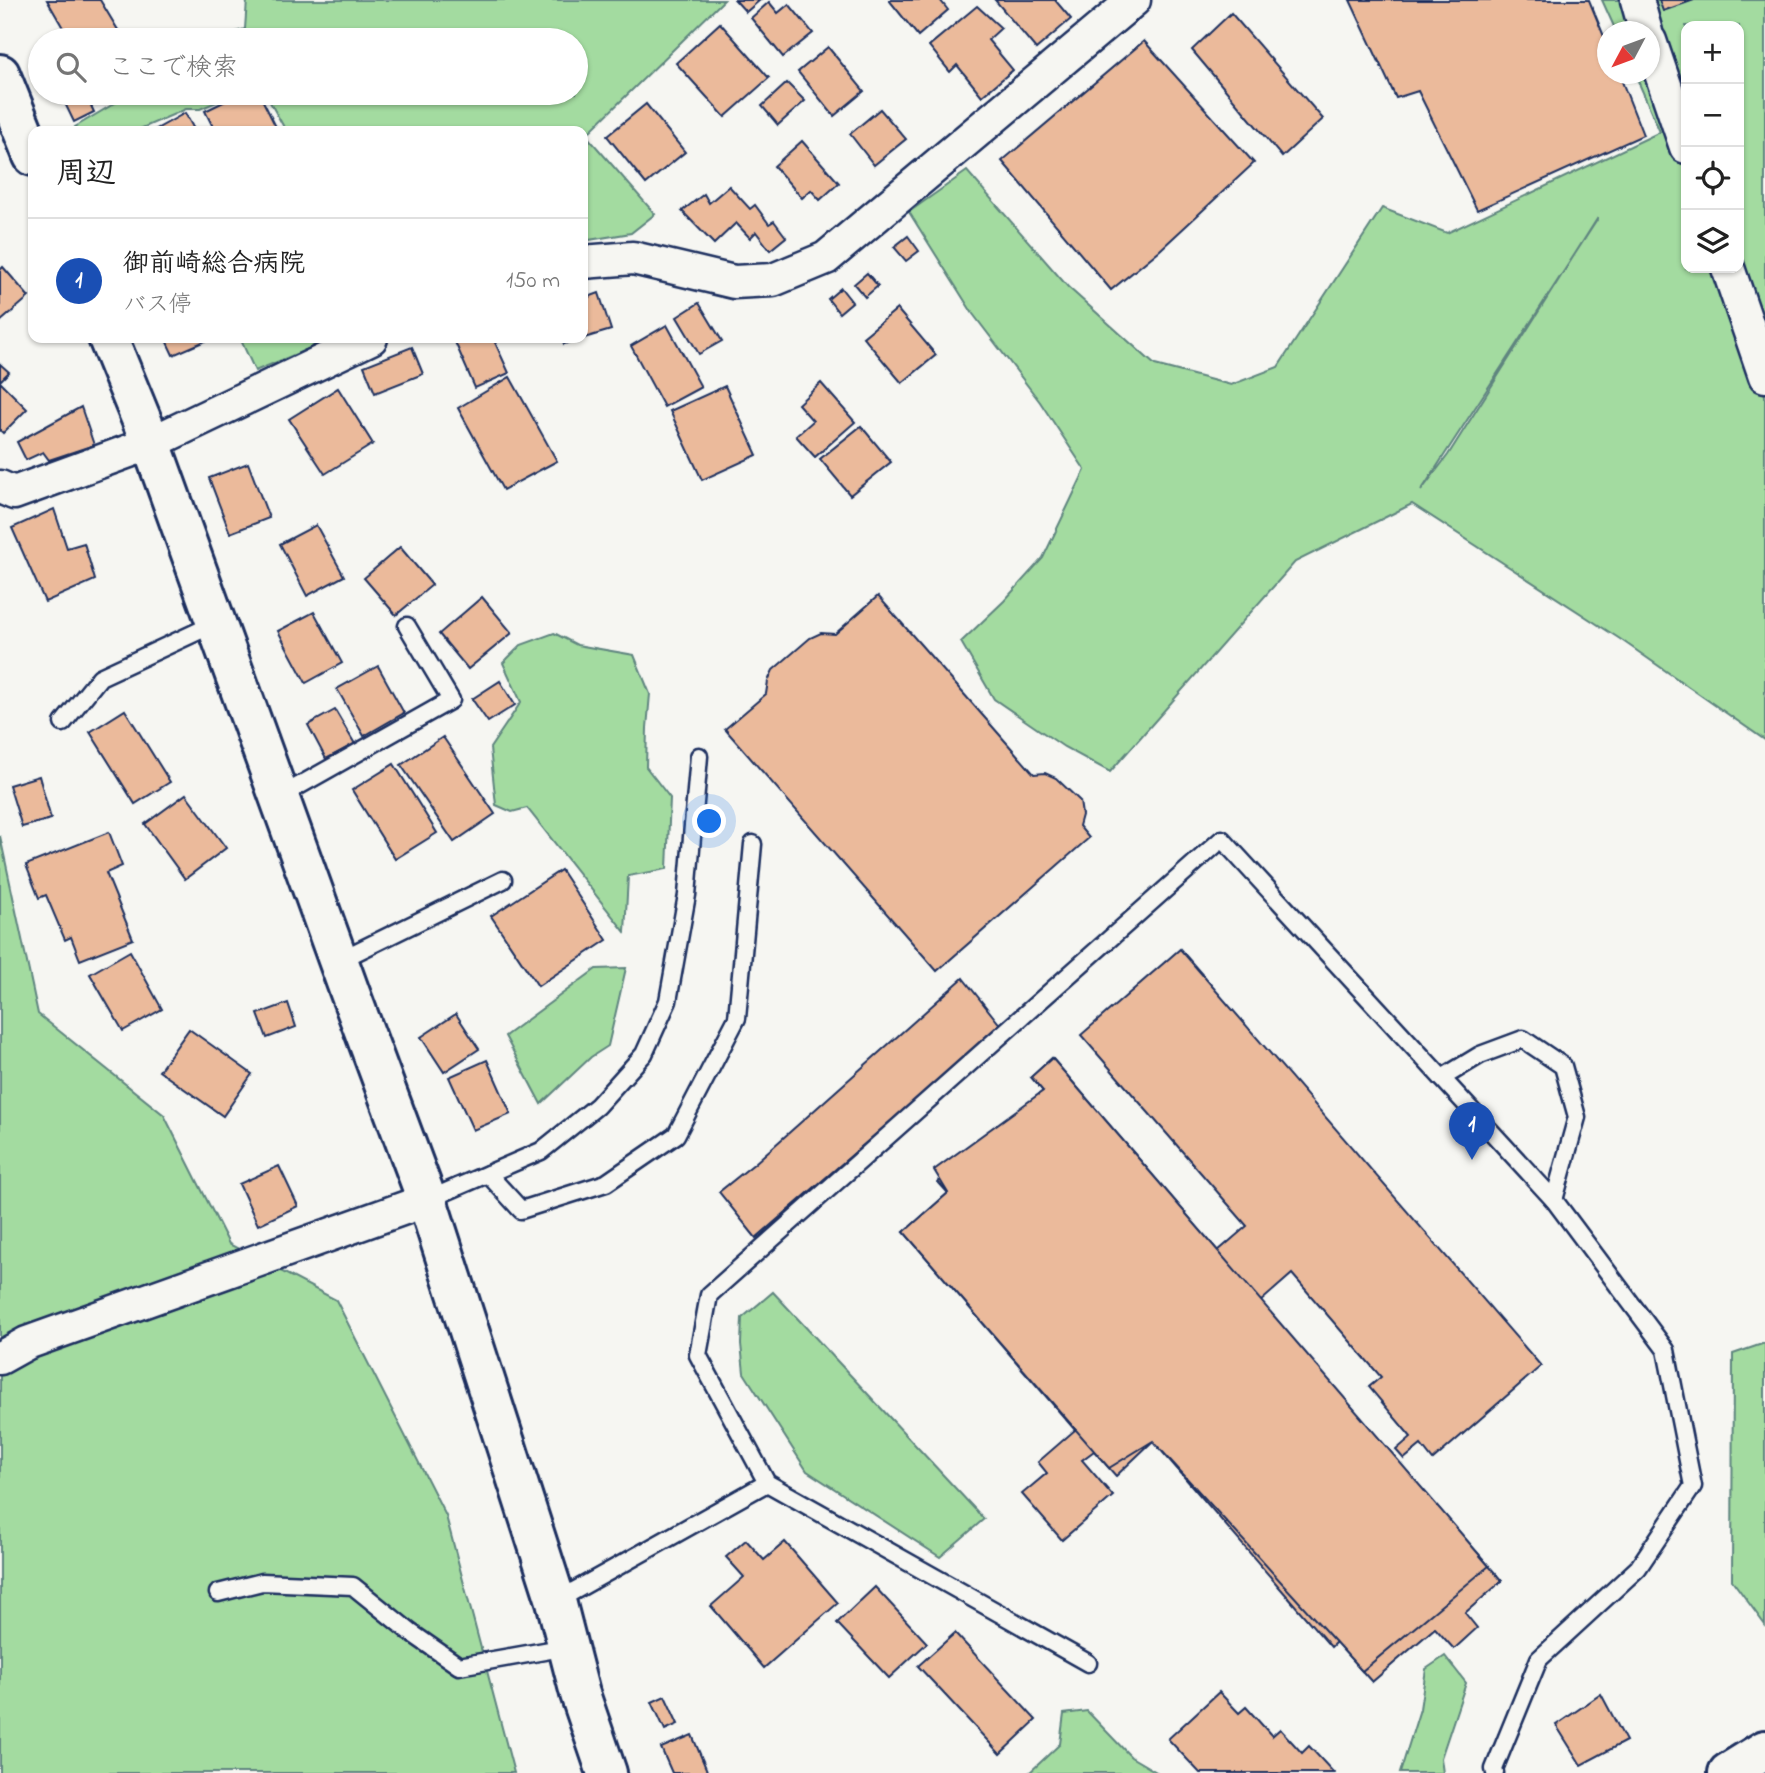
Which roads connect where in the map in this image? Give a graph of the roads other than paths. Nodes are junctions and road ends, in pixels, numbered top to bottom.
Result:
1 (1134, 0) edge
2 (1637, 0) edge
3 (1643, 21) edge
4 (1660, 70) edge
5 (0, 74) edge
6 (1681, 132) edge
7 (28, 144) edge
8 (588, 262) edge
9 (1730, 273) edge
10 (110, 343) edge
11 (361, 343) edge
12 (1765, 376) edge
13 (151, 443) junction
14 (0, 487) edge
15 (216, 624) junction
16 (407, 626) dead end
17 (62, 723) dead end
18 (699, 756) dead end
19 (279, 797) junction
20 (753, 844) dead end
21 (503, 880) dead end
22 (338, 961) junction
23 (1442, 1078) junction
24 (488, 1174) junction
25 (427, 1200) junction
26 (1554, 1200) junction
27 (0, 1357) edge
28 (767, 1483) junction
29 (218, 1593) dead end
30 (556, 1601) junction
31 (567, 1647) junction
32 (1088, 1663) dead end
33 (1765, 1750) edge
34 (607, 1773) edge
35 (1495, 1773) edge
36 (1728, 1773) edge

1 - 8 street
2 - 3 street
4 - 6 street
5 - 7 street
9 - 12 street
10 - 13 street
11 - 13 street
13 - 14 street
13 - 15 street
15 - 17 lane
15 - 19 street
16 - 19 lane
18 - 24 lane
19 - 22 street
20 - 24 lane
21 - 22 lane
22 - 25 street
23 - 26 lane
23 - 26 lane
23 - 28 lane
24 - 25 lane
25 - 27 street
25 - 30 street
26 - 35 lane
28 - 30 lane
28 - 32 lane
29 - 31 lane
30 - 31 street
31 - 34 street
33 - 36 street

